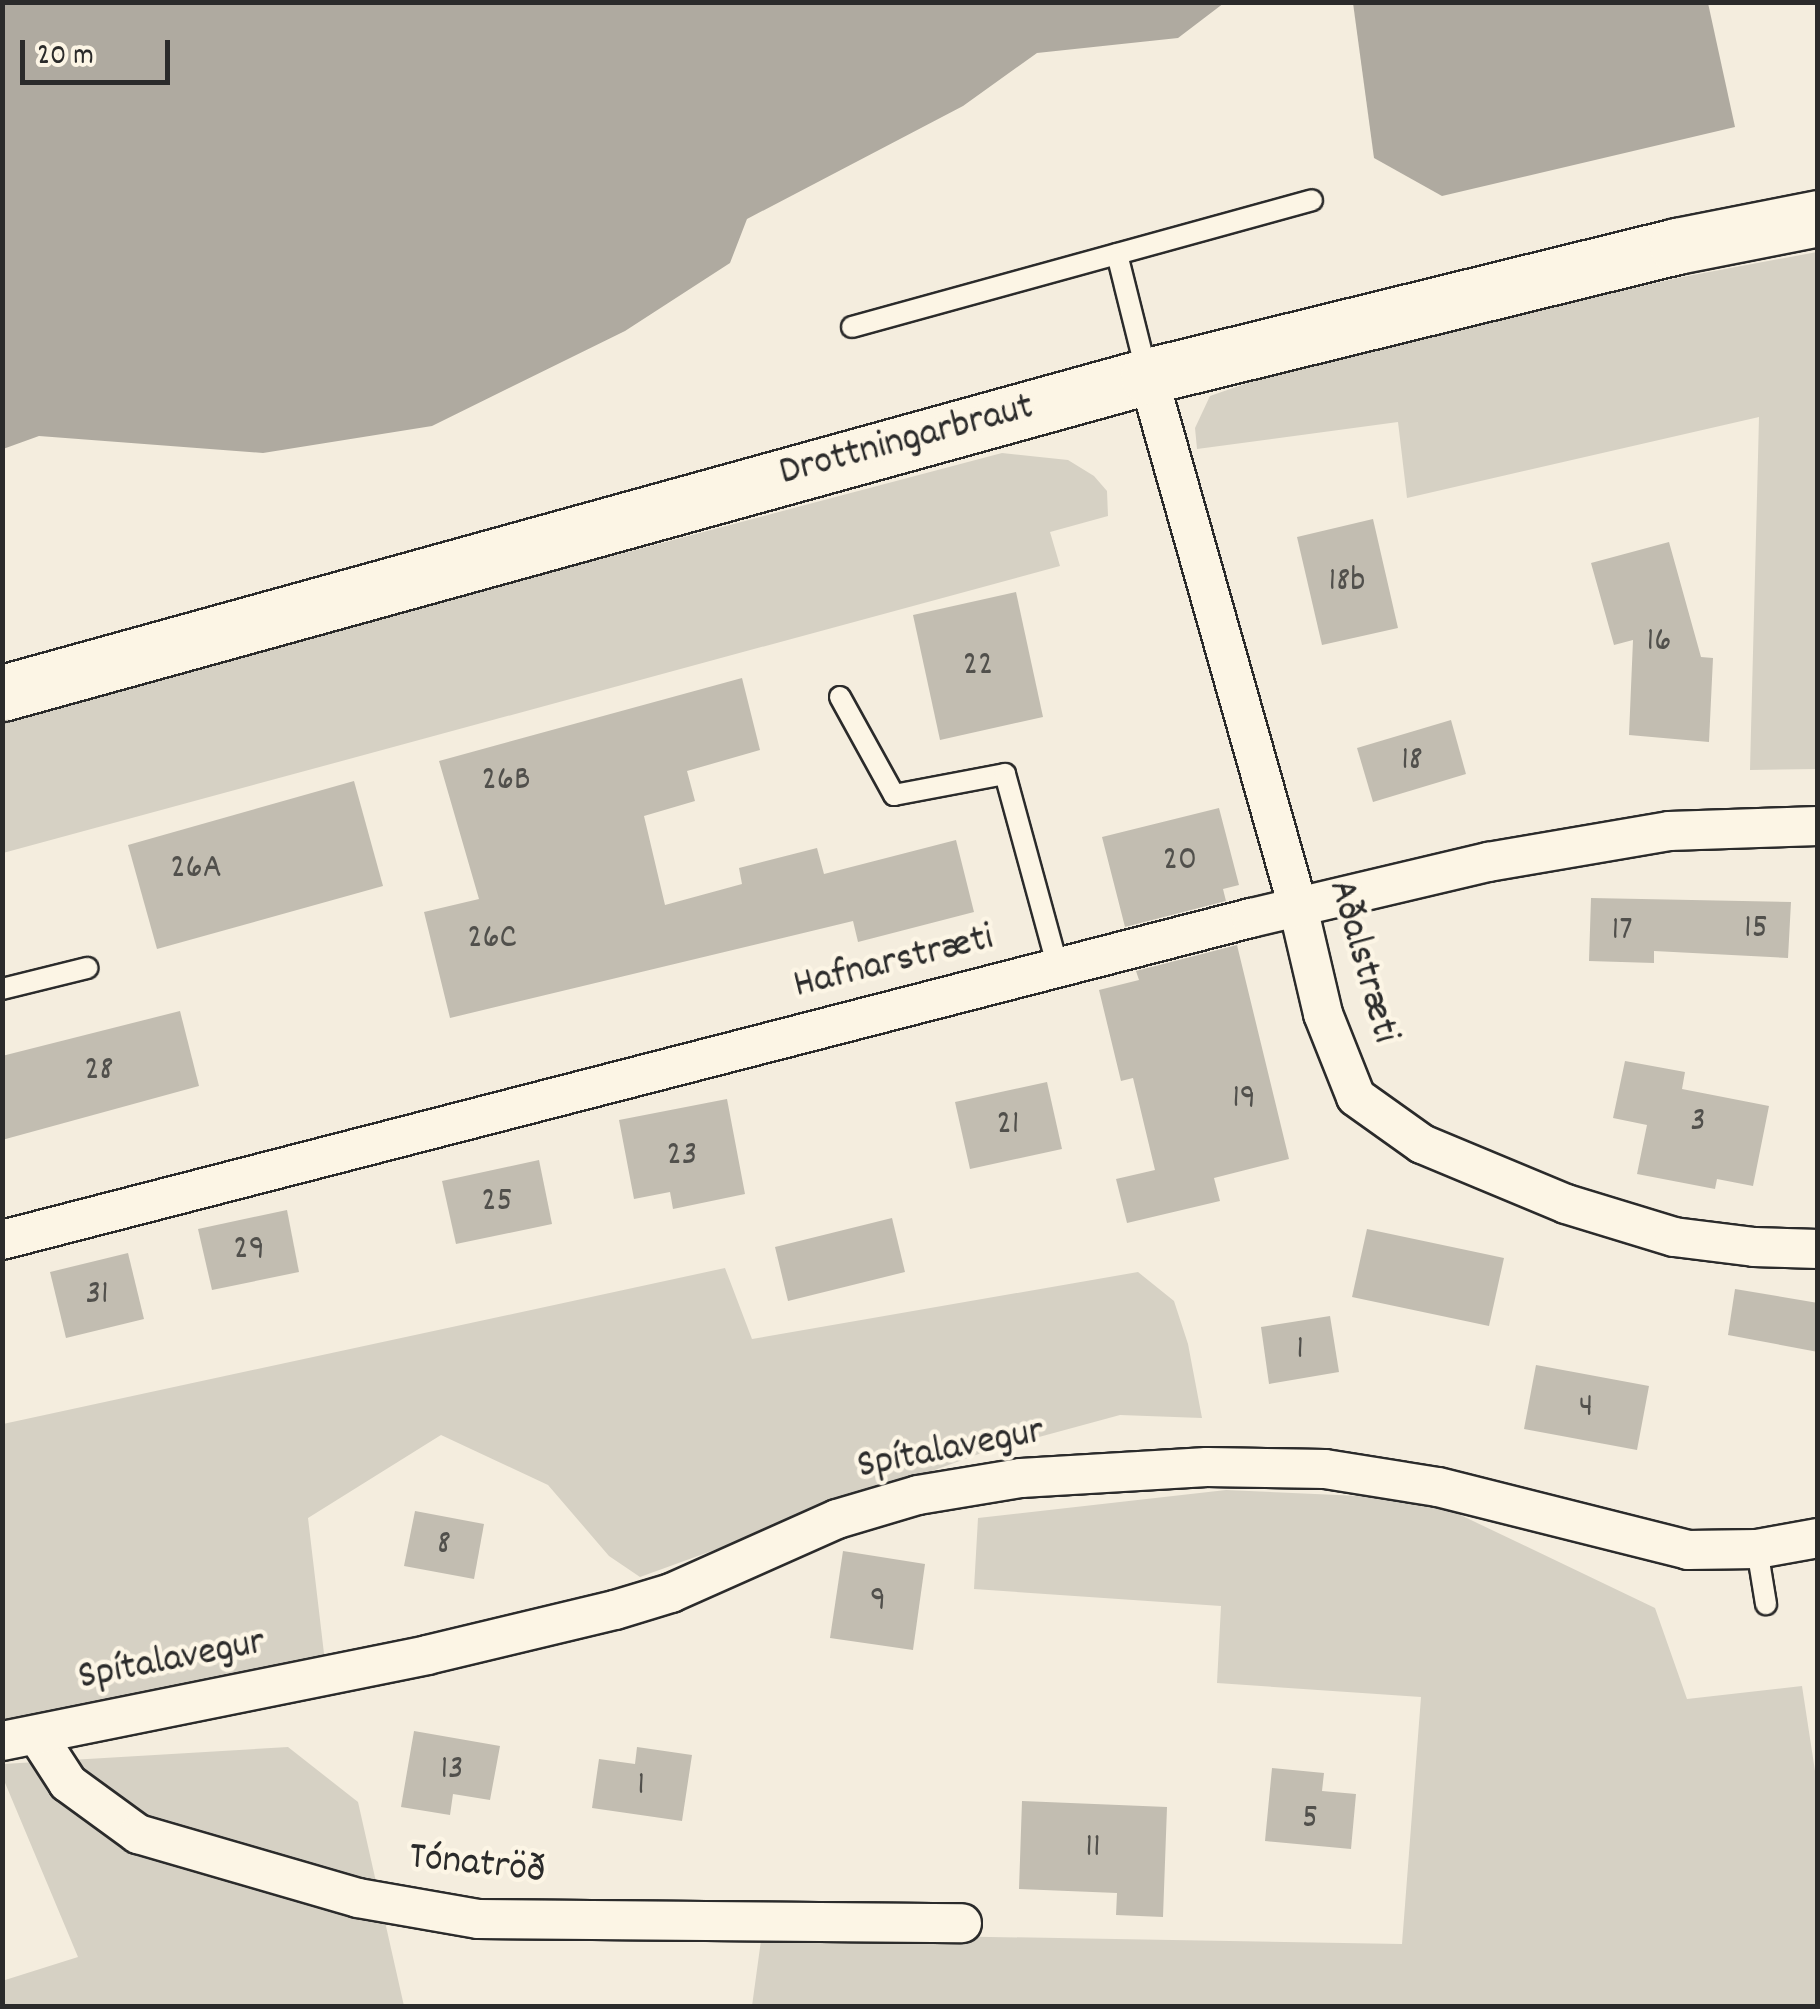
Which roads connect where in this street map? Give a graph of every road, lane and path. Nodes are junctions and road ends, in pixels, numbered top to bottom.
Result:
1 (1312, 200) dead end
2 (1818, 218) edge
3 (1118, 254) junction
4 (852, 327) dead end
5 (1148, 376) junction
6 (2, 693) edge
7 (840, 697) dead end
8 (1818, 826) edge
9 (1298, 907) junction
10 (87, 968) dead end
11 (1058, 968) junction
12 (2, 988) edge
13 (2, 1240) edge
14 (1818, 1249) edge
15 (1818, 1538) edge
16 (1757, 1549) junction
17 (1766, 1604) dead end
18 (20, 1738) edge
19 (962, 1922) dead end

1 - 3 lane
2 - 5 highway, Drottningarbraut
3 - 4 lane
3 - 5 lane
5 - 6 highway, Drottningarbraut
5 - 9 street, Aðalstræti
7 - 11 lane
8 - 9 street, Hafnarstræti
9 - 11 street, Hafnarstræti
9 - 14 street, Aðalstræti
10 - 12 lane
11 - 13 street, Hafnarstræti
15 - 16 street, Spítalavegur
16 - 17 lane
16 - 18 street, Spítalavegur
18 - 19 street, Tónatröð

